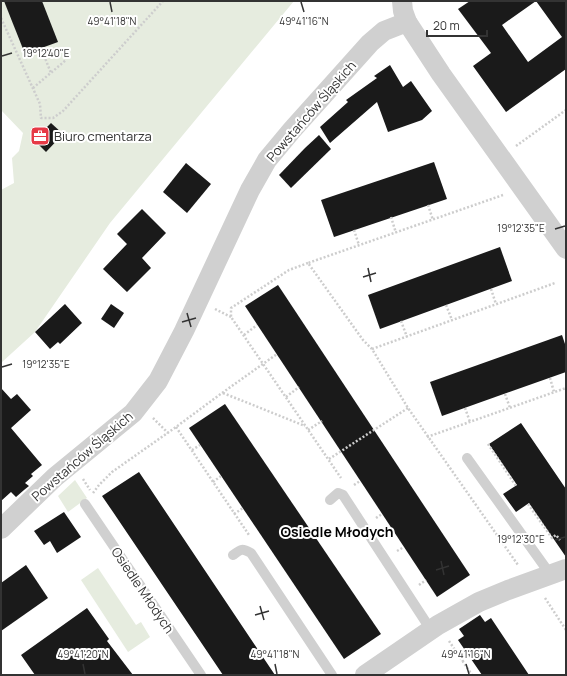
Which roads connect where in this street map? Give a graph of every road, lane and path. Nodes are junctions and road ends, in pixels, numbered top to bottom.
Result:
1 (163, 1) edge
2 (402, 1) edge
3 (1, 18) edge
4 (407, 22) junction
5 (41, 48) dead end
6 (66, 60) dead end
7 (51, 73) junction
8 (33, 88) junction
9 (566, 110) edge
10 (514, 147) dead end
11 (502, 196) dead end
12 (428, 205) dead end
13 (392, 217) dead end
14 (433, 220) junction
15 (354, 230) dead end
16 (396, 233) junction
17 (564, 243) edge
18 (360, 245) junction
19 (308, 264) junction
20 (556, 282) dead end
21 (491, 288) dead end
22 (496, 304) junction
23 (446, 305) dead end
24 (214, 309) dead end
25 (231, 317) junction
26 (452, 320) junction
27 (401, 321) dead end
28 (257, 325) dead end
29 (244, 335) junction
30 (407, 337) junction
31 (372, 350) junction
32 (277, 354) dead end
33 (264, 364) junction
34 (550, 378) dead end
35 (299, 388) dead end
36 (566, 388) edge
37 (554, 392) junction
38 (222, 393) junction
39 (505, 394) dead end
40 (286, 397) junction
41 (408, 408) junction
42 (465, 408) dead end
43 (510, 408) junction
44 (149, 414) dead end
45 (322, 421) dead end
46 (470, 422) junction
47 (306, 426) junction
48 (308, 430) junction
49 (168, 433) junction
50 (427, 437) junction
51 (488, 444) dead end
52 (200, 445) dead end
53 (192, 450) dead end
54 (467, 458) dead end
55 (329, 459) junction
56 (80, 473) dead end
57 (221, 476) dead end
58 (213, 482) dead end
59 (344, 483) dead end
60 (516, 486) dead end
61 (330, 500) dead end
62 (85, 504) dead end
63 (528, 504) dead end
64 (243, 508) dead end
65 (234, 514) dead end
66 (1, 529) edge
67 (560, 540) dead end
68 (233, 555) dead end
69 (558, 571) edge
70 (536, 588) junction
71 (434, 628) junction
72 (566, 630) edge
73 (469, 656) dead end
74 (462, 661) junction
75 (201, 675) edge
76 (332, 675) edge
77 (365, 675) edge
78 (472, 675) edge

1 - 8 path
2 - 4 street
3 - 8 path
4 - 17 street
4 - 66 street, Powstańców Śląskich
5 - 7 path
6 - 7 path
7 - 8 path
9 - 10 path
11 - 14 path
12 - 14 path
13 - 16 path
14 - 16 path
15 - 18 path
16 - 18 path
18 - 19 path
19 - 25 path
19 - 31 path
20 - 22 path
21 - 22 path
22 - 26 path
23 - 26 path
24 - 25 path
25 - 29 path
26 - 30 path
27 - 30 path
28 - 29 path
29 - 33 path
30 - 31 path
31 - 41 path
32 - 33 path
33 - 38 path
33 - 40 path
34 - 37 path
35 - 40 path
36 - 37 path
37 - 43 path
38 - 47 path
38 - 49 path
39 - 43 path
40 - 47 path
41 - 50 path
41 - 55 path
42 - 46 path
43 - 46 path
44 - 49 path
45 - 48 path
46 - 50 path
47 - 48 path
48 - 55 path
49 - 56 path
50 - 70 path
51 - 60 path
52 - 53 path
54 - 69 lane
55 - 59 path
57 - 58 path
61 - 71 lane
62 - 75 lane, Osiedle Młodych
63 - 67 path
64 - 65 path
68 - 76 lane
69 - 70 street
70 - 71 street
70 - 72 path
71 - 74 path
71 - 77 street
73 - 74 path
74 - 78 path

